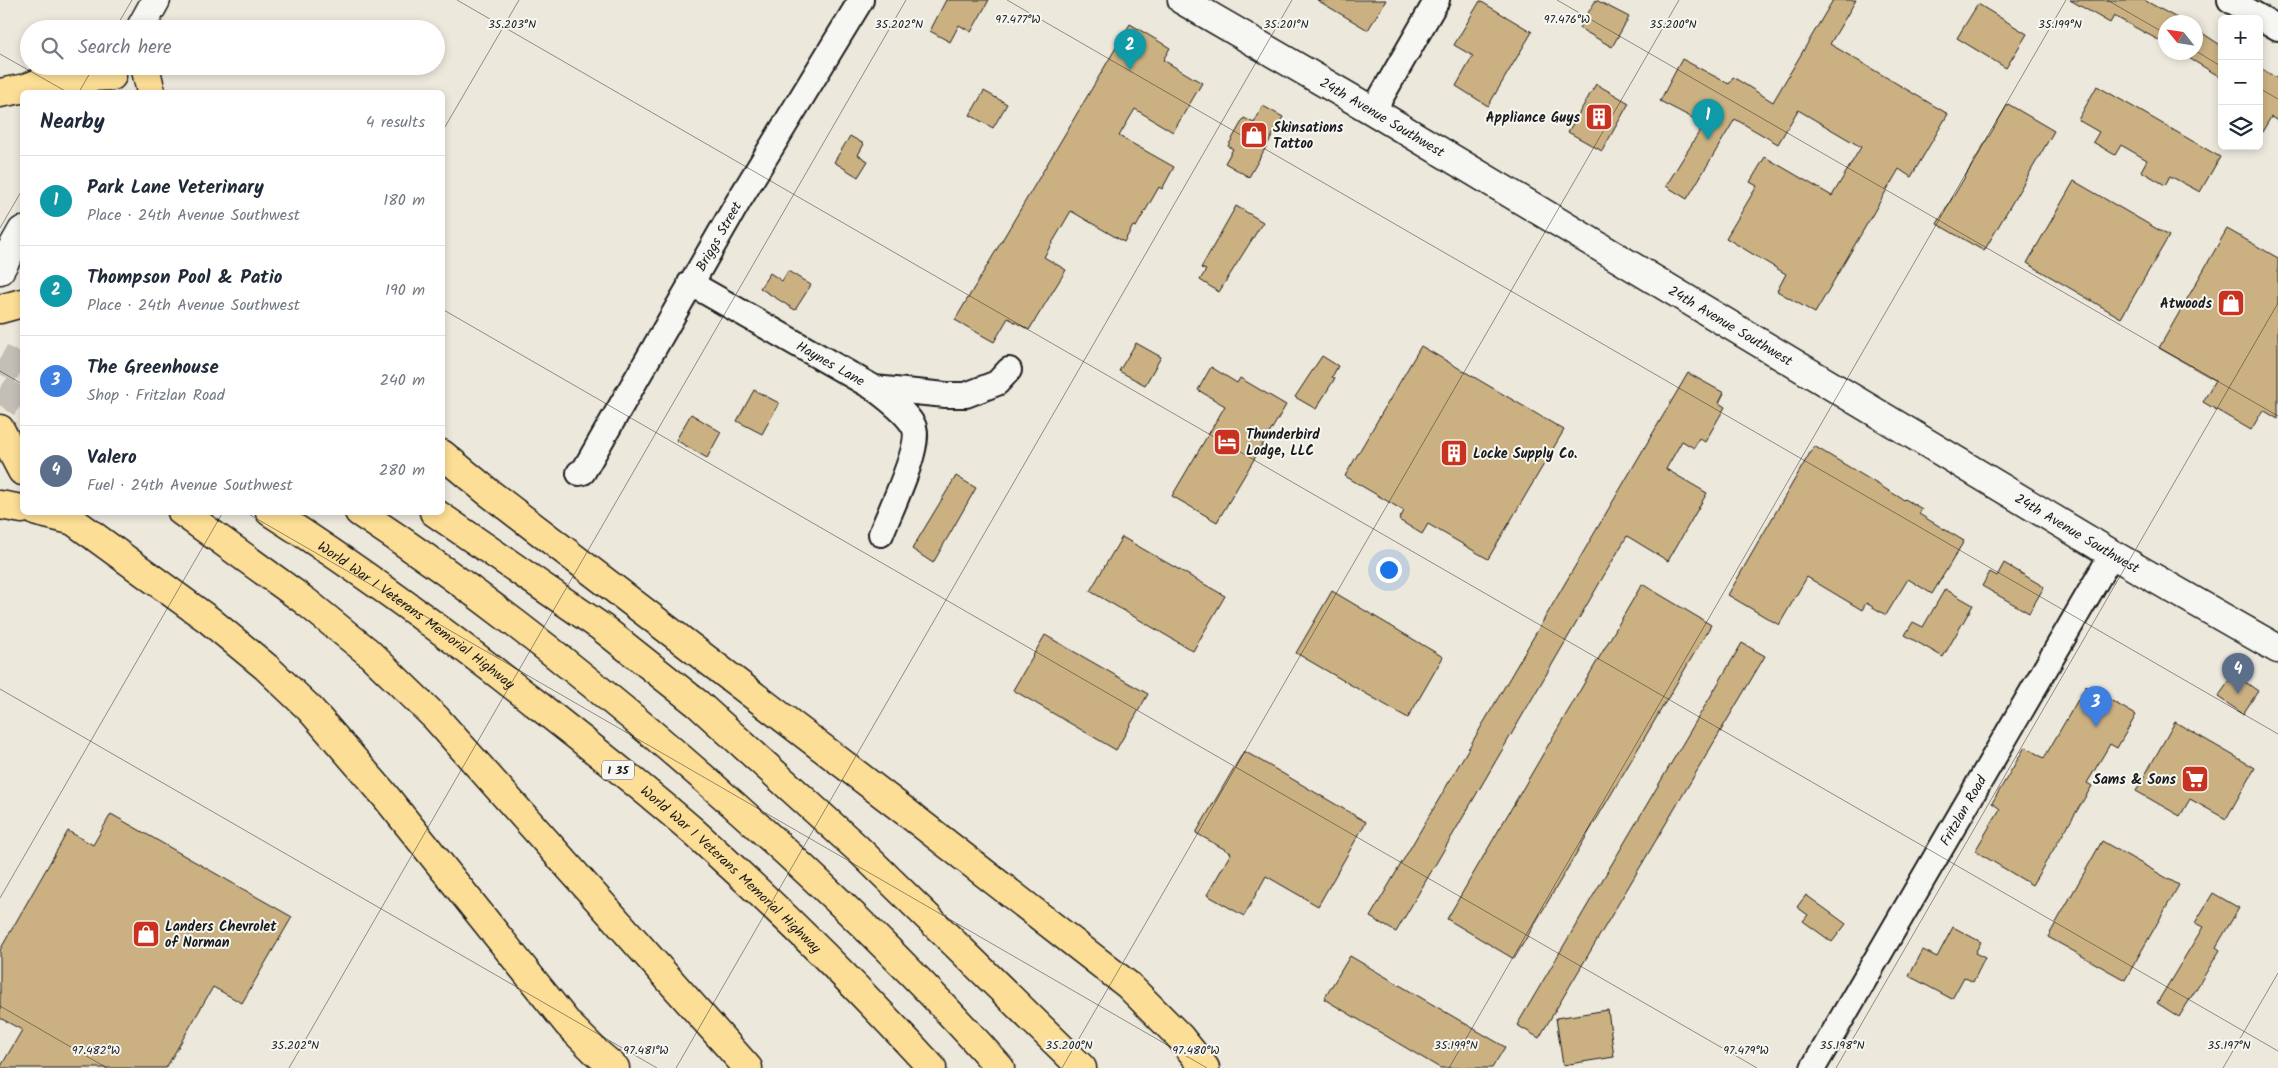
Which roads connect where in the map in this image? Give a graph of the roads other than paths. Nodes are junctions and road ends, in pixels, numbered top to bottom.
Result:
1 (156, 0) edge
2 (861, 0) edge
3 (1182, 0) edge
4 (1437, 0) edge
5 (2230, 0) edge
6 (145, 20) edge
7 (2278, 28) edge
8 (147, 75) edge
9 (111, 78) edge
10 (151, 90) edge
11 (0, 93) edge
12 (1373, 111) junction
13 (20, 235) edge
14 (0, 270) edge
15 (690, 283) junction
16 (20, 304) edge
17 (0, 309) edge
18 (1009, 370) dead end
19 (874, 388) junction
20 (0, 429) edge
21 (445, 456) edge
22 (20, 467) edge
23 (579, 473) dead end
24 (0, 505) edge
25 (20, 509) edge
26 (186, 515) edge
27 (275, 515) edge
28 (363, 515) edge
29 (438, 515) edge
30 (65, 516) edge
31 (881, 534) dead end
32 (2112, 554) junction
33 (2278, 649) edge
34 (615, 1068) edge
35 (748, 1068) edge
36 (932, 1068) edge
37 (1000, 1068) edge
38 (1082, 1068) edge
39 (1205, 1068) edge
40 (1813, 1068) edge

1 - 6 main road
2 - 15 street, Briggs Street
3 - 12 main road, 24th Avenue Southwest
4 - 12 street
5 - 7 street
8 - 10 highway
9 - 11 highway
12 - 32 main road, 24th Avenue Southwest
13 - 14 main road
15 - 19 street, Haynes Lane
15 - 23 street, Briggs Street
16 - 17 highway
18 - 19 street, Haynes Lane
19 - 31 street
20 - 22 highway
21 - 39 highway
24 - 25 highway
26 - 35 highway
27 - 36 highway, World War I Veterans Memorial Highway / I 35
28 - 37 highway
29 - 38 highway
30 - 34 highway
32 - 33 main road, 24th Avenue Southwest
32 - 40 street, Fritzlan Road

